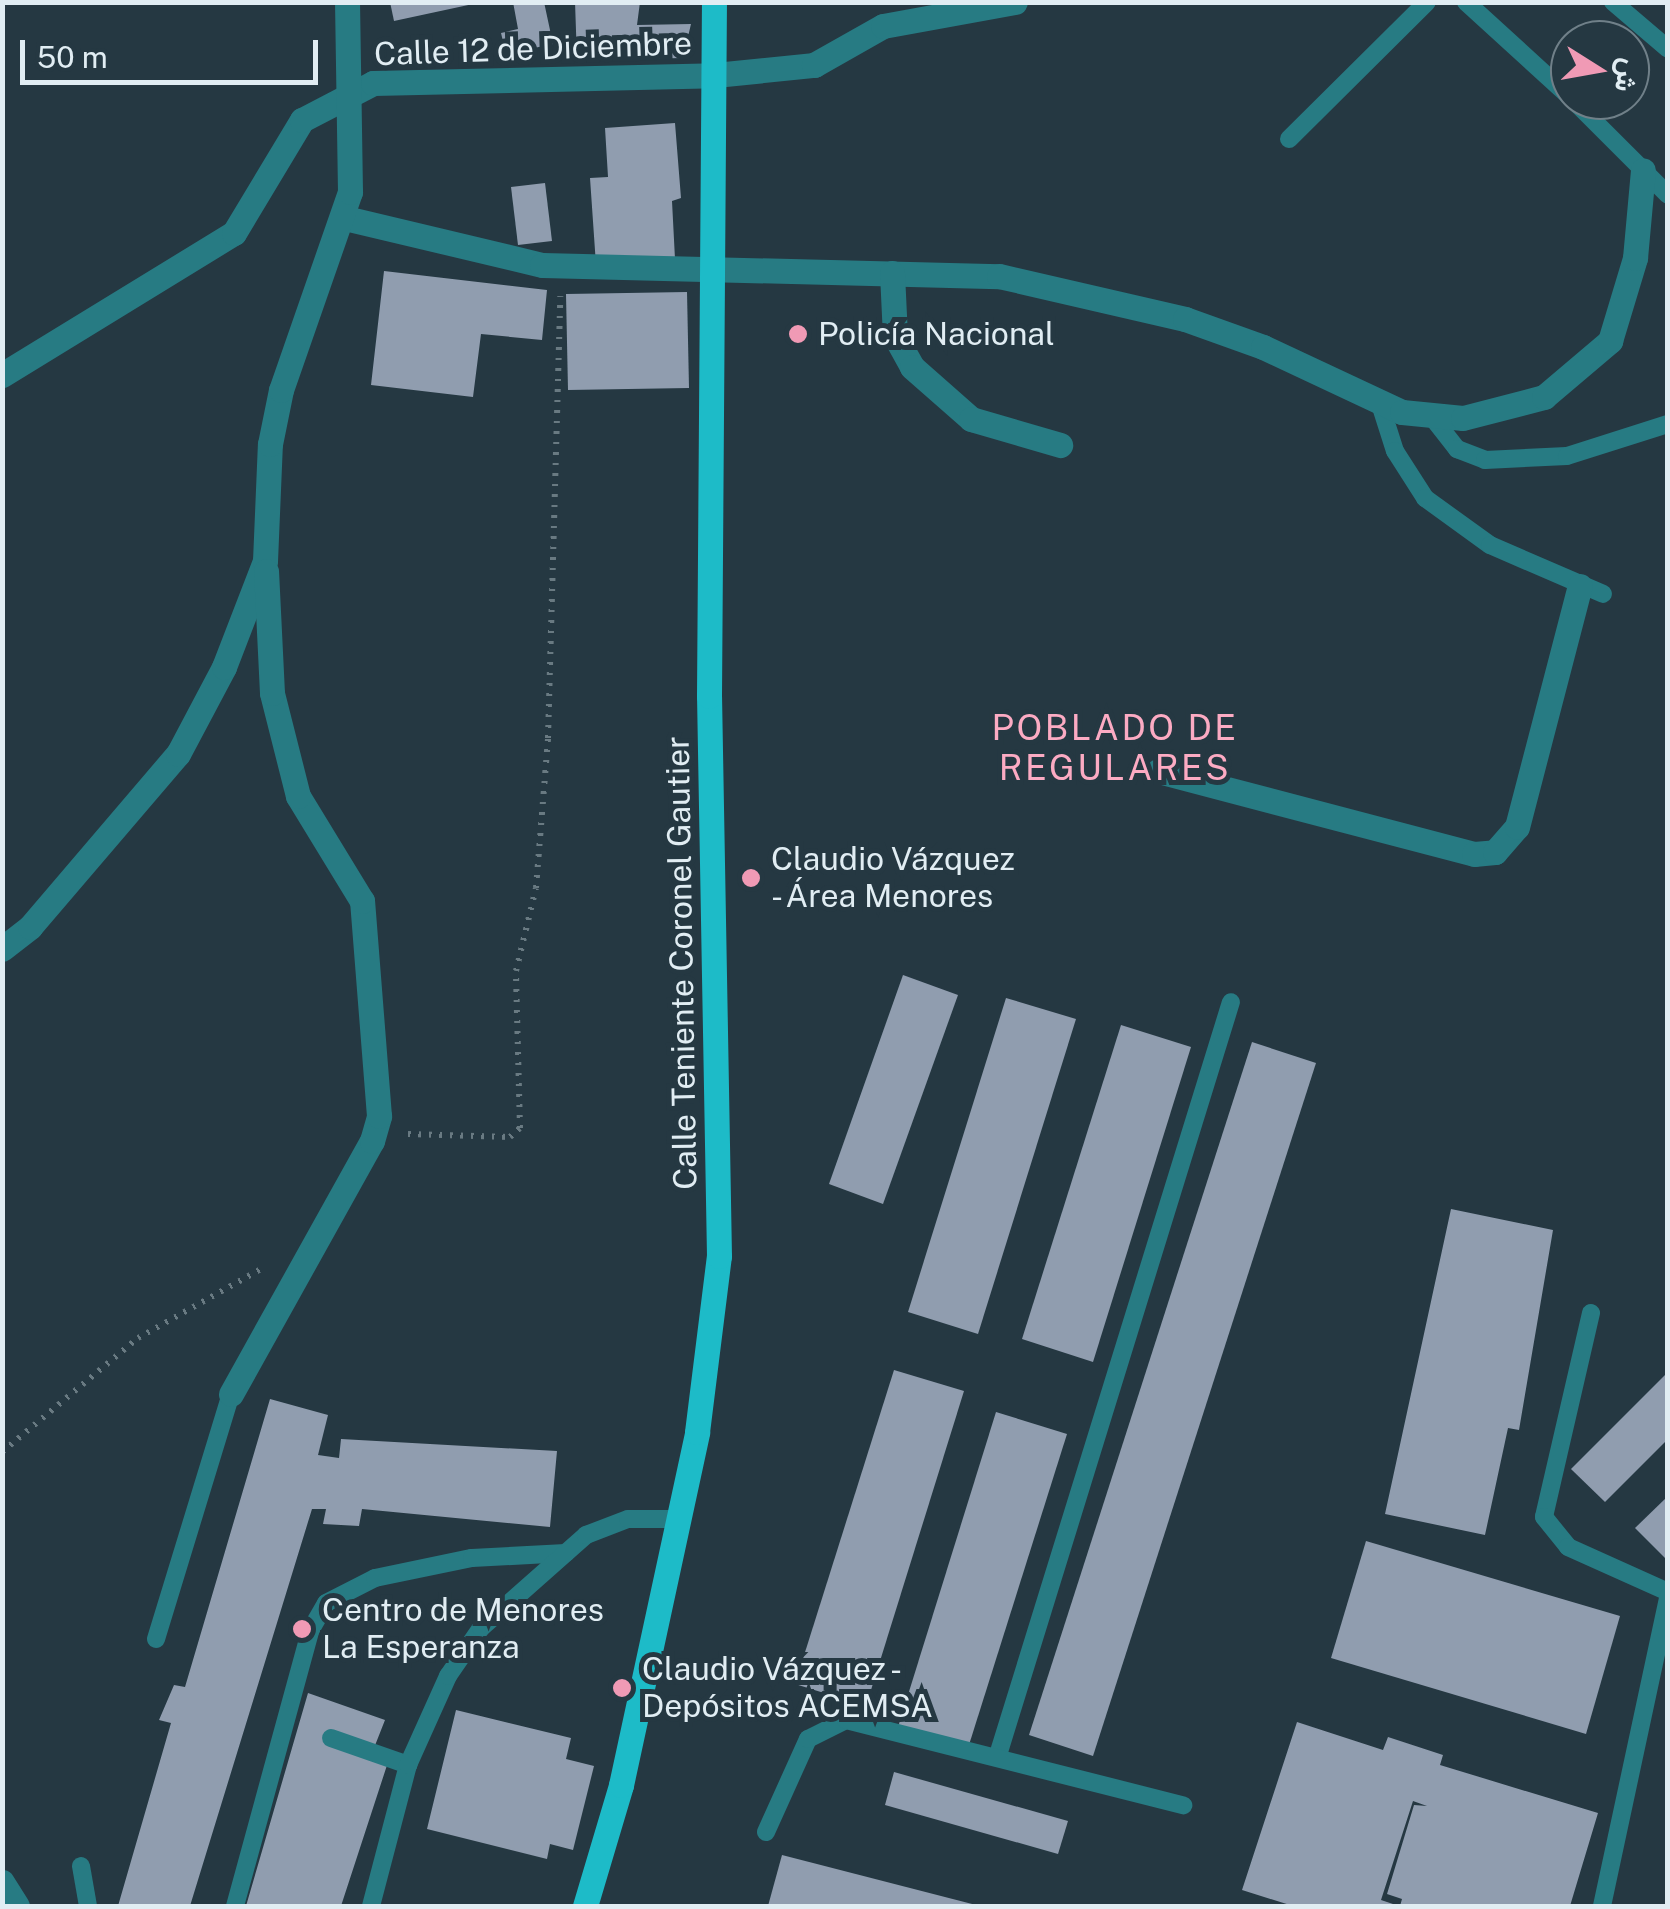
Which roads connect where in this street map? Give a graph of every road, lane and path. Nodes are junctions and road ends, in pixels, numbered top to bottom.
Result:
1 (347, 2) edge
2 (714, 2) edge
3 (1016, 2) edge
4 (1427, 2) edge
5 (1466, 2) edge
6 (1613, 2) edge
7 (1668, 49) edge
8 (714, 75) junction
9 (1550, 79) edge
10 (353, 90) junction
11 (1593, 120) edge
12 (1289, 139) dead end
13 (1643, 170) junction
14 (1668, 195) edge
15 (345, 218) junction
16 (561, 265) junction
17 (712, 270) junction
18 (892, 274) junction
19 (2, 375) edge
20 (1380, 404) junction
21 (1432, 418) junction
22 (1668, 424) edge
23 (1060, 445) dead end
24 (265, 561) junction
25 (1592, 590) joint
26 (1158, 770) dead end
27 (2, 949) edge
28 (1232, 1002) dead end
29 (374, 1133) junction
30 (270, 1264) dead end
31 (1592, 1314) dead end
32 (232, 1394) joint
33 (2, 1452) edge
34 (678, 1518) junction
35 (566, 1553) junction
36 (1668, 1595) edge
37 (156, 1639) dead end
38 (331, 1738) dead end
39 (998, 1756) junction
40 (408, 1766) junction
41 (1184, 1805) dead end
42 (766, 1832) dead end
43 (81, 1866) dead end
44 (2, 1882) edge
45 (17, 1906) edge
46 (88, 1906) edge
47 (235, 1906) edge
48 (371, 1906) edge
49 (585, 1906) edge
50 (1602, 1906) edge

1 - 10 street
2 - 8 main road, Calle Teniente Coronel Gautier
3 - 8 street, Calle 12 de Diciembre
4 - 12 lane
5 - 9 lane
6 - 7 lane
8 - 10 street, Calle 12 de Diciembre
8 - 17 main road, Calle Teniente Coronel Gautier
10 - 15 street, Calle 12 de Diciembre
10 - 19 street
11 - 13 lane
13 - 14 lane
13 - 21 street
15 - 16 street
15 - 24 street, Calle 12 de Diciembre
16 - 17 street
16 - 29 path
17 - 18 street
17 - 34 main road, Calle Teniente Coronel Gautier
18 - 20 street
18 - 23 street
20 - 21 street
20 - 25 lane
21 - 22 lane
24 - 27 street, Calle 12 de Diciembre
24 - 29 street
25 - 26 street
28 - 39 lane
29 - 32 street
30 - 33 path
31 - 36 lane
32 - 37 lane
34 - 35 lane
34 - 49 main road, Calle Teniente Coronel Gautier
35 - 40 lane
35 - 47 lane
36 - 50 lane
38 - 40 lane
39 - 41 lane
39 - 42 lane
40 - 48 lane
43 - 46 lane
44 - 45 street

